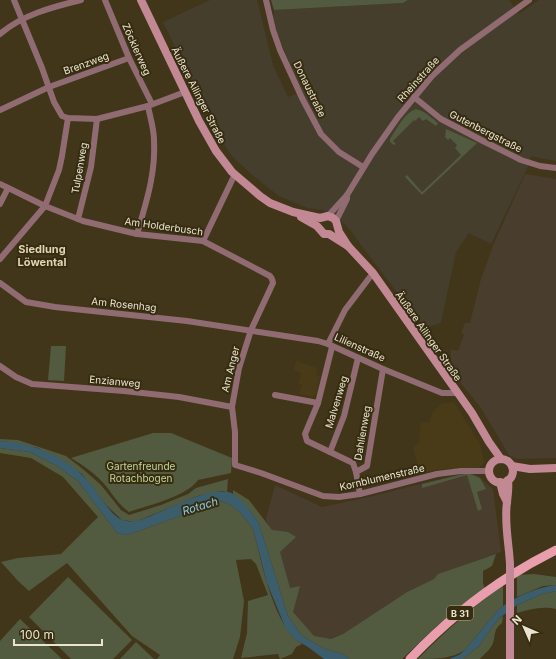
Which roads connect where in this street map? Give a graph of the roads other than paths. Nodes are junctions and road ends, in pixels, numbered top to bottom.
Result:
1 (14, 0) edge
2 (81, 0) edge
3 (105, 0) edge
4 (141, 0) edge
5 (266, 0) edge
6 (529, 0) edge
7 (22, 20) junction
8 (0, 34) edge
9 (129, 58) junction
10 (49, 87) junction
11 (184, 92) junction
12 (414, 97) junction
13 (150, 105) junction
14 (0, 110) edge
15 (68, 118) junction
16 (97, 118) junction
17 (364, 167) junction
18 (556, 168) edge
19 (234, 174) junction
20 (0, 184) edge
21 (8, 188) junction
22 (347, 195) junction
23 (0, 204) edge
24 (45, 206) junction
25 (294, 212) junction
26 (325, 217) junction
27 (78, 219) junction
28 (337, 224) junction
29 (319, 228) junction
30 (137, 234) junction
31 (329, 234) junction
32 (203, 241) junction
33 (348, 246) junction
34 (0, 259) edge
35 (373, 273) junction
36 (0, 283) edge
37 (273, 283) joint
38 (251, 330) junction
39 (330, 345) junction
40 (358, 358) junction
41 (0, 366) edge
42 (383, 369) junction
43 (457, 393) junction
44 (275, 395) dead end
45 (318, 403) junction
46 (232, 407) junction
47 (489, 442) junction
48 (330, 452) junction
49 (501, 459) junction
50 (236, 466) joint
51 (491, 467) junction
52 (556, 468) edge
53 (356, 472) junction
54 (508, 476) junction
55 (360, 494) junction
56 (556, 550) edge
57 (410, 659) edge
58 (510, 659) edge

1 - 7 street
2 - 7 street
3 - 9 street, Zöcklerweg
4 - 11 main road, Äußere Ailinger Straße
5 - 17 street, Donaustraße
6 - 12 street, Rheinstraße
7 - 8 street
7 - 10 street
9 - 10 street, Brenzweg
9 - 13 street, Zöcklerweg
10 - 14 street, Brenzweg
10 - 15 street
11 - 13 street
11 - 19 main road, Äußere Ailinger Straße
12 - 17 street, Rheinstraße
12 - 18 street, Gutenbergstraße
13 - 16 street
13 - 30 street, Zöcklerweg
15 - 16 street
15 - 24 street
16 - 27 street, Tulpenweg
17 - 22 street, Rheinstraße
19 - 25 main road, Äußere Ailinger Straße
19 - 32 street
20 - 21 street, Am Holderbusch
21 - 23 street
21 - 24 street, Am Holderbusch
22 - 26 street, Rheinstraße
22 - 28 street, Rheinstraße
24 - 27 street, Am Holderbusch
24 - 34 street
25 - 26 main road
25 - 29 main road
26 - 28 main road
26 - 29 main road
27 - 30 street, Am Holderbusch
28 - 31 main road
28 - 33 main road, Äußere Ailinger Straße
29 - 31 main road
30 - 32 street, Am Holderbusch
31 - 33 main road, Äußere Ailinger Straße
32 - 37 street, Am Holderbusch
33 - 35 main road, Äußere Ailinger Straße
35 - 39 street
35 - 43 main road, Äußere Ailinger Straße
36 - 38 street, Am Rosenhag
37 - 38 street, Am Anger
38 - 39 street, Lilienstraße
38 - 46 street, Am Anger
39 - 40 street, Lilienstraße
39 - 45 street
40 - 42 street, Lilienstraße
40 - 48 street, Malvenweg
41 - 46 street, Enzianweg
42 - 43 street, Lilienstraße
42 - 53 street, Dahlienweg
43 - 47 main road, Äußere Ailinger Straße
44 - 45 street
45 - 48 street
46 - 50 street, Am Anger
47 - 49 main road, Äußere Ailinger Straße
47 - 51 main road, Äußere Ailinger Straße
48 - 53 street
49 - 51 main road
49 - 54 main road
50 - 55 street, Kornblumenstraße
51 - 54 main road
51 - 55 street, Kornblumenstraße
52 - 54 main road
53 - 55 street, Dahlienweg
54 - 58 main road, bridge
56 - 57 main road, B 31

